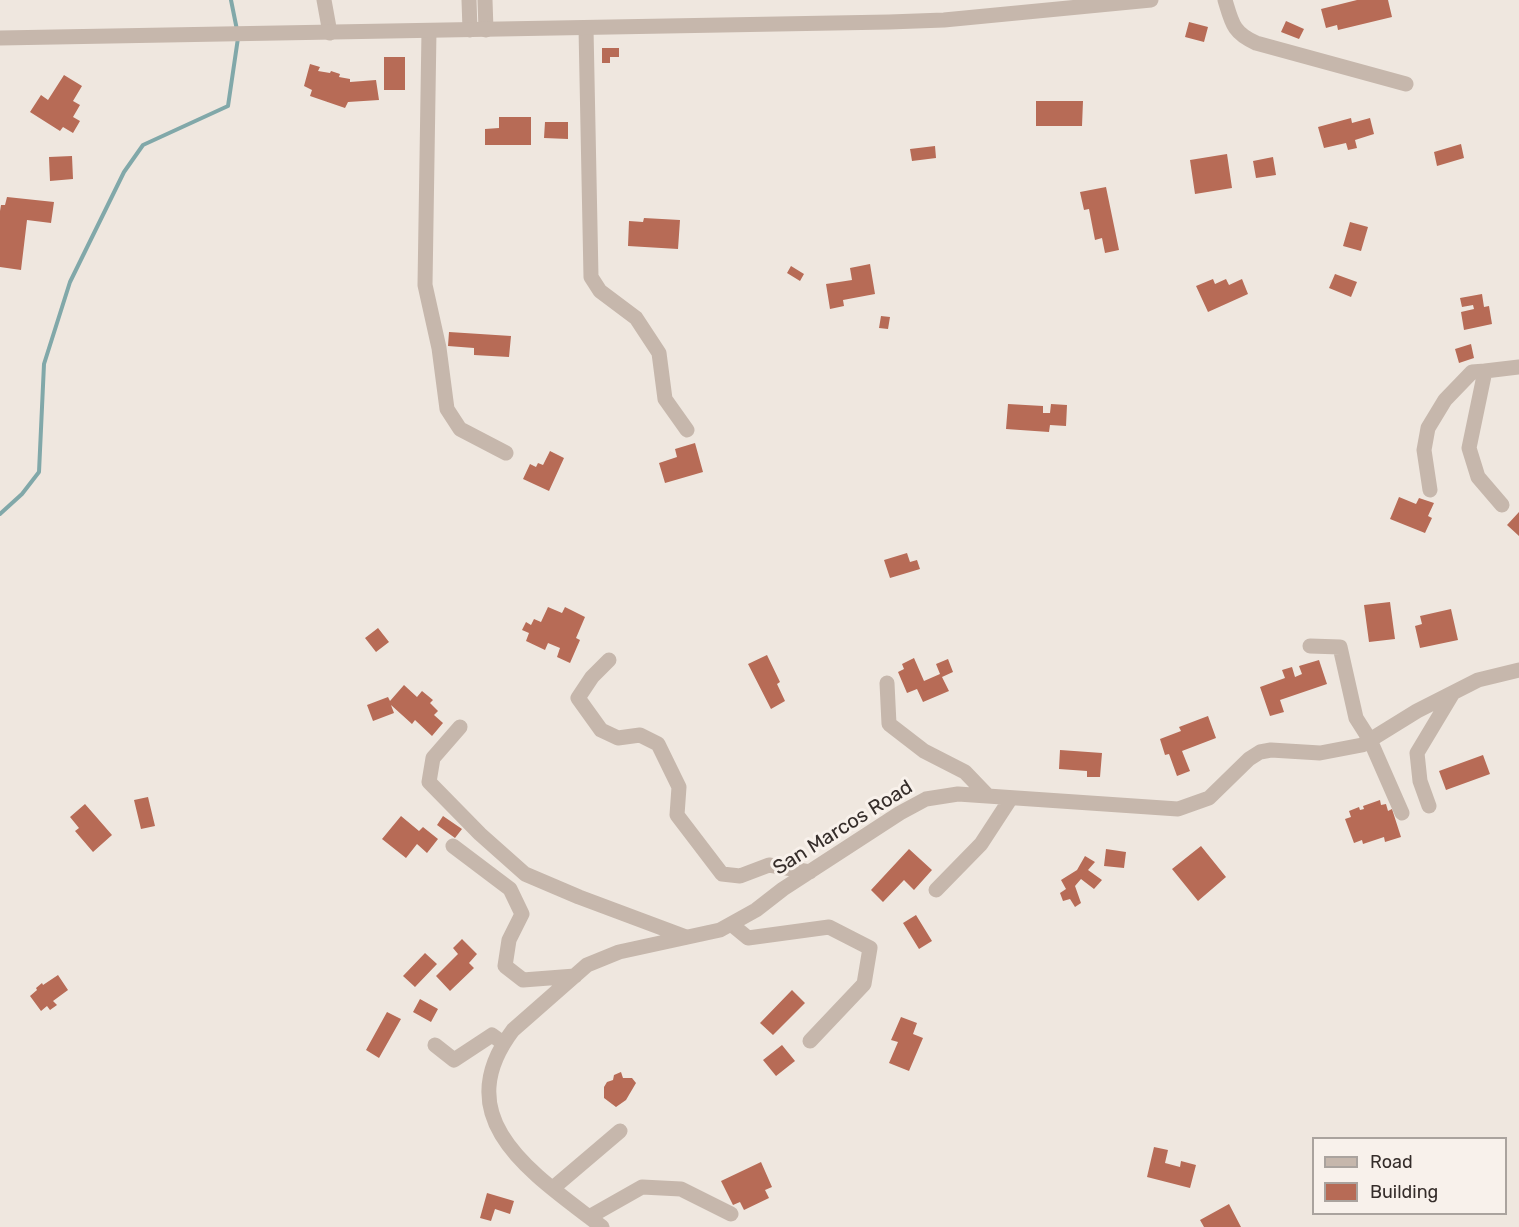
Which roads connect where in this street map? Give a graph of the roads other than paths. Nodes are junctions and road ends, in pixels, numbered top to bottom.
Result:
1 (324, 0) edge
2 (469, 0) edge
3 (485, 0) edge
4 (1150, 0) edge
5 (1225, 0) edge
6 (1098, 2) edge
7 (586, 28) junction
8 (470, 30) junction
9 (486, 30) junction
10 (429, 31) junction
11 (330, 33) junction
12 (0, 38) edge
13 (1406, 84) dead end
14 (1519, 367) edge
15 (1485, 371) junction
16 (687, 430) dead end
17 (506, 453) dead end
18 (1430, 490) dead end
19 (1502, 505) dead end
20 (1310, 646) dead end
21 (609, 660) dead end
22 (1519, 670) edge
23 (887, 683) dead end
24 (1453, 693) junction
25 (460, 727) dead end
26 (1370, 740) junction
27 (988, 796) junction
28 (1011, 798) junction
29 (1429, 806) dead end
30 (1402, 813) dead end
31 (453, 846) dead end
32 (810, 872) junction
33 (936, 890) dead end
34 (731, 924) junction
35 (686, 937) junction
36 (575, 976) junction
37 (810, 1041) dead end
38 (503, 1043) junction
39 (435, 1045) dead end
40 (620, 1131) dead end
41 (552, 1188) junction
42 (731, 1214) dead end
43 (589, 1217) junction
44 (603, 1227) edge

1 - 11 street
2 - 8 street
3 - 9 street
4 - 6 street
5 - 13 street
6 - 7 street
7 - 9 street
7 - 16 street
8 - 9 street
8 - 10 street
10 - 11 street
10 - 17 street
11 - 12 street
14 - 15 street
15 - 18 street
15 - 19 street
20 - 26 street
21 - 32 street
22 - 24 street, San Marcos Road
23 - 27 street
24 - 26 street, San Marcos Road
24 - 29 street
25 - 35 street
26 - 28 street, San Marcos Road
26 - 30 street
27 - 28 street, San Marcos Road
27 - 32 street, San Marcos Road
28 - 33 street
31 - 36 street
32 - 34 street, San Marcos Road
34 - 35 street, San Marcos Road
34 - 37 street
35 - 36 street, San Marcos Road
36 - 38 street, San Marcos Road
38 - 39 street
38 - 41 street, San Marcos Road
40 - 41 street
41 - 43 street, San Marcos Road
42 - 43 street
43 - 44 street, San Marcos Road

